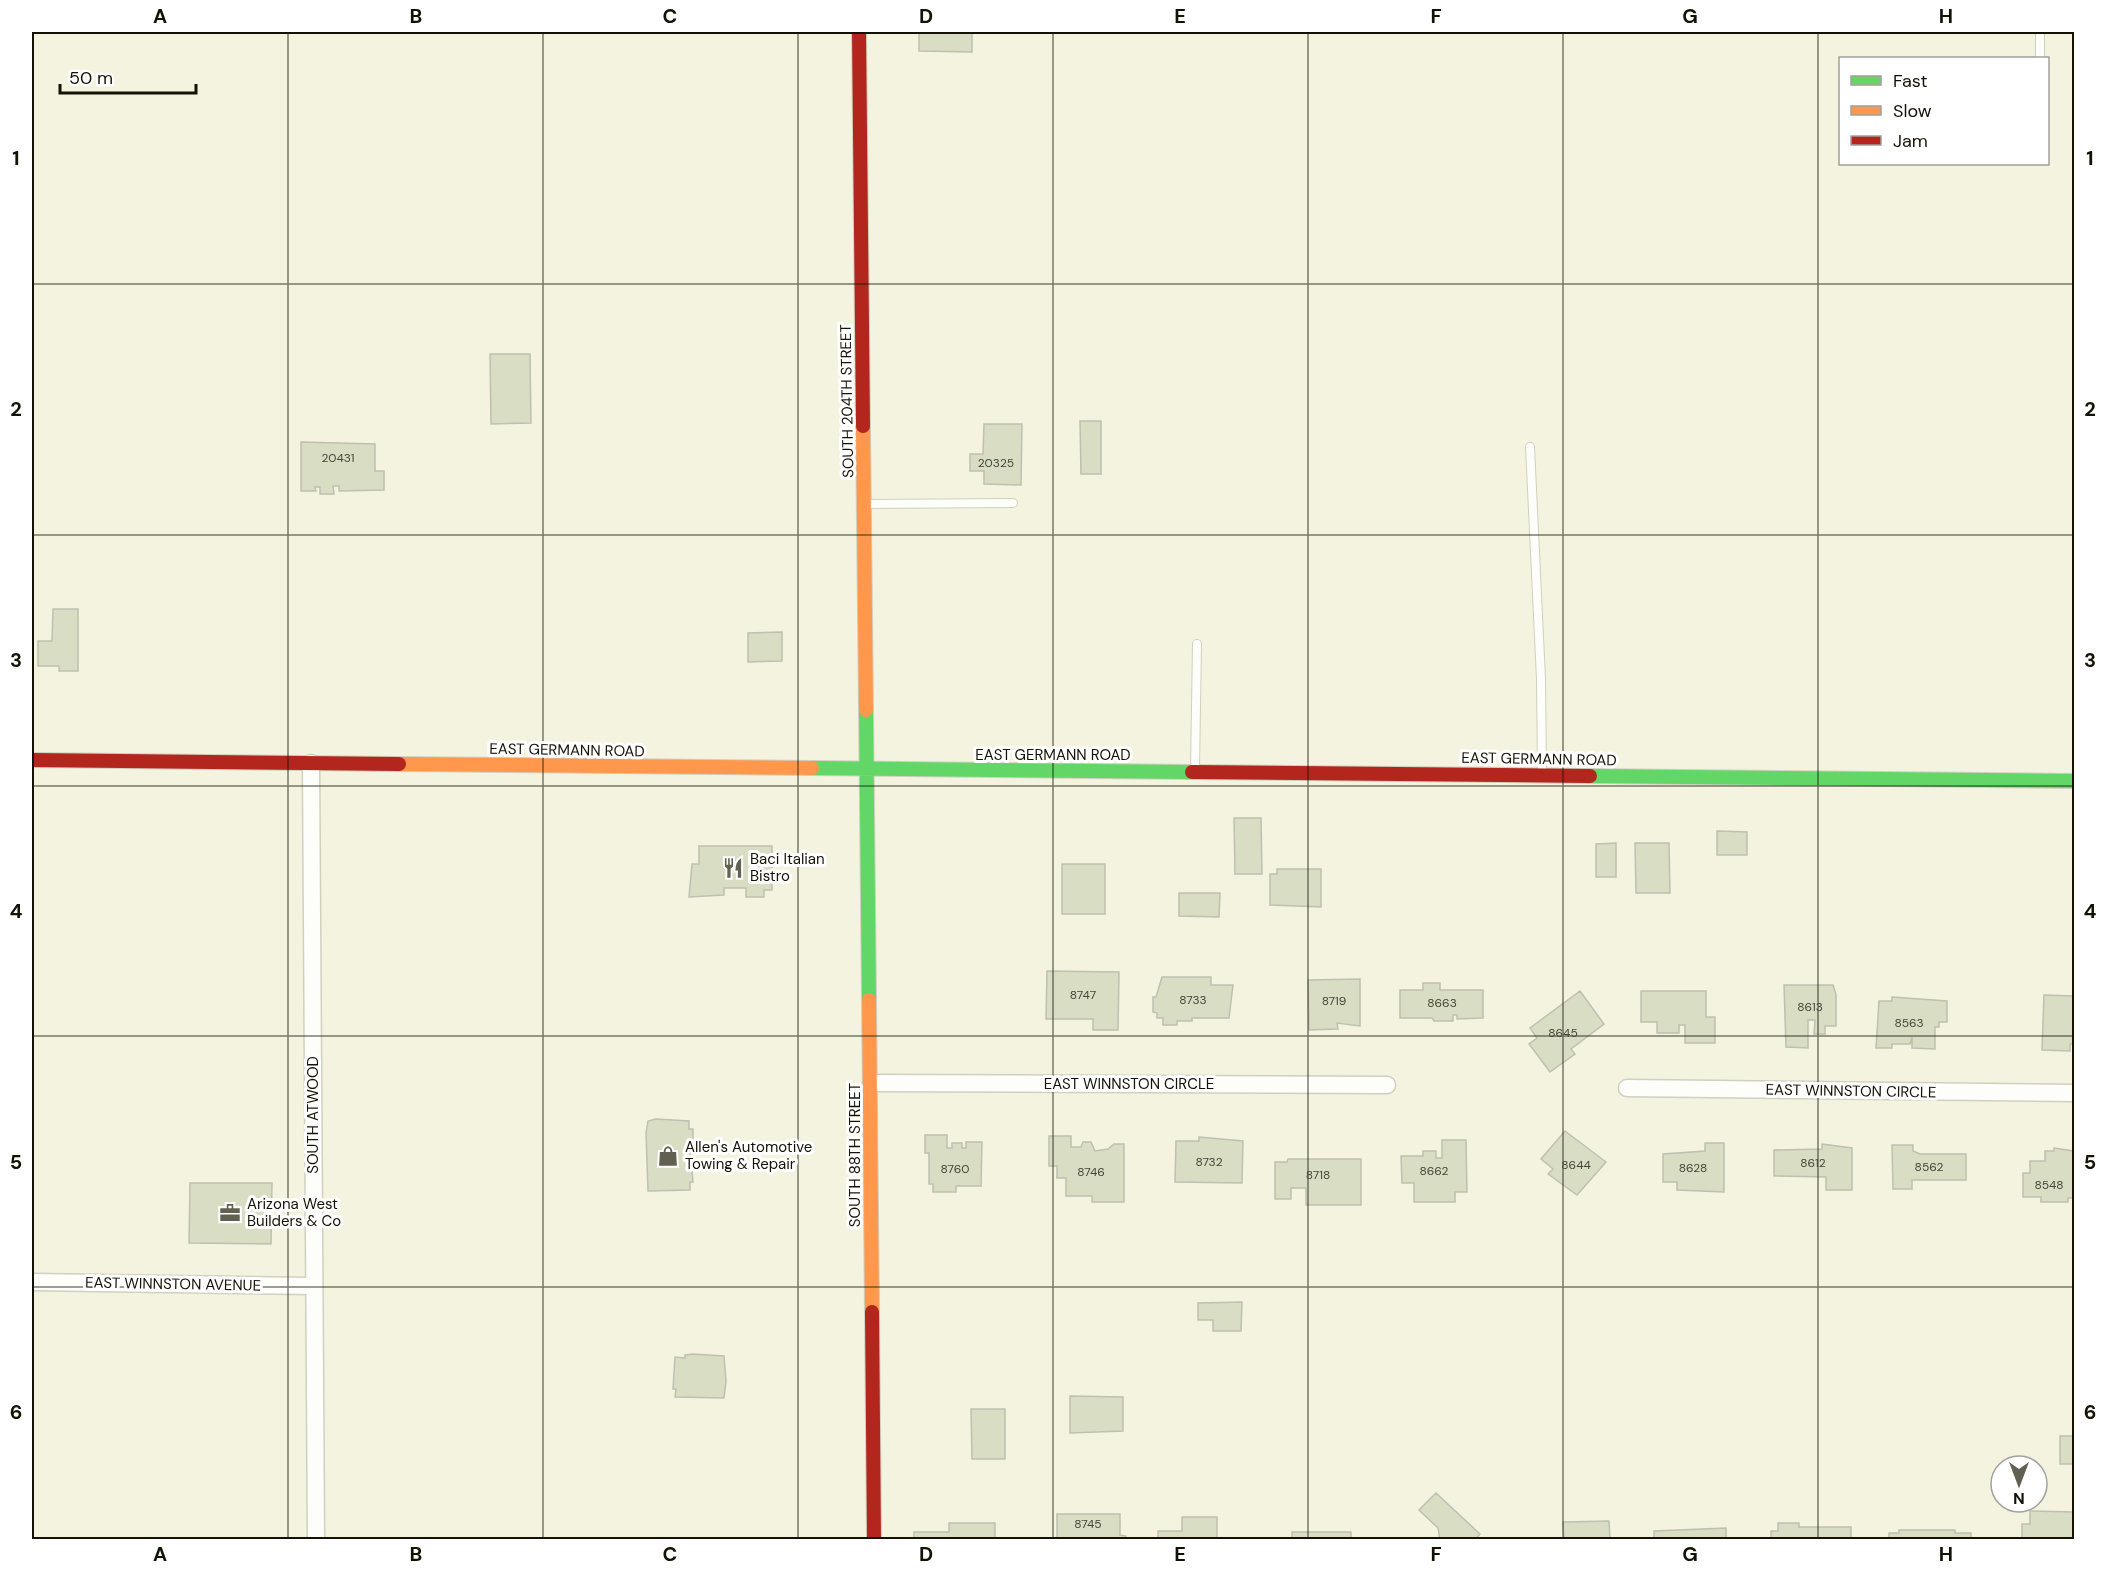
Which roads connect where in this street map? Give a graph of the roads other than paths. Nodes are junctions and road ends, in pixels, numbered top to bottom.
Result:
1 (859, 32) edge
2 (2040, 32) edge
3 (2040, 57) edge
4 (1530, 447) dead end
5 (1013, 503) dead end
6 (864, 504) junction
7 (1197, 644) dead end
8 (32, 760) edge
9 (311, 763) junction
10 (867, 770) junction
11 (1195, 773) junction
12 (1542, 776) junction
13 (2074, 781) edge
14 (871, 1083) junction
15 (1387, 1085) dead end
16 (1627, 1088) dead end
17 (2074, 1093) edge
18 (32, 1282) edge
19 (314, 1286) junction
20 (316, 1539) edge
21 (874, 1539) edge

1 - 6 street, SOUTH 204TH STREET
2 - 3 lane
4 - 12 lane
5 - 6 lane
6 - 10 street, SOUTH 204TH STREET
7 - 11 lane
8 - 9 street, EAST GERMANN ROAD
9 - 10 street, EAST GERMANN ROAD
9 - 19 street, SOUTH ATWOOD
10 - 11 street, EAST GERMANN ROAD
10 - 14 street, SOUTH 88TH STREET
11 - 12 street, EAST GERMANN ROAD
12 - 13 street, EAST GERMANN ROAD
14 - 15 street, EAST WINNSTON CIRCLE
14 - 21 street, SOUTH 88TH STREET
16 - 17 street, EAST WINNSTON CIRCLE
18 - 19 street, EAST WINNSTON AVENUE
19 - 20 street, SOUTH ATWOOD

